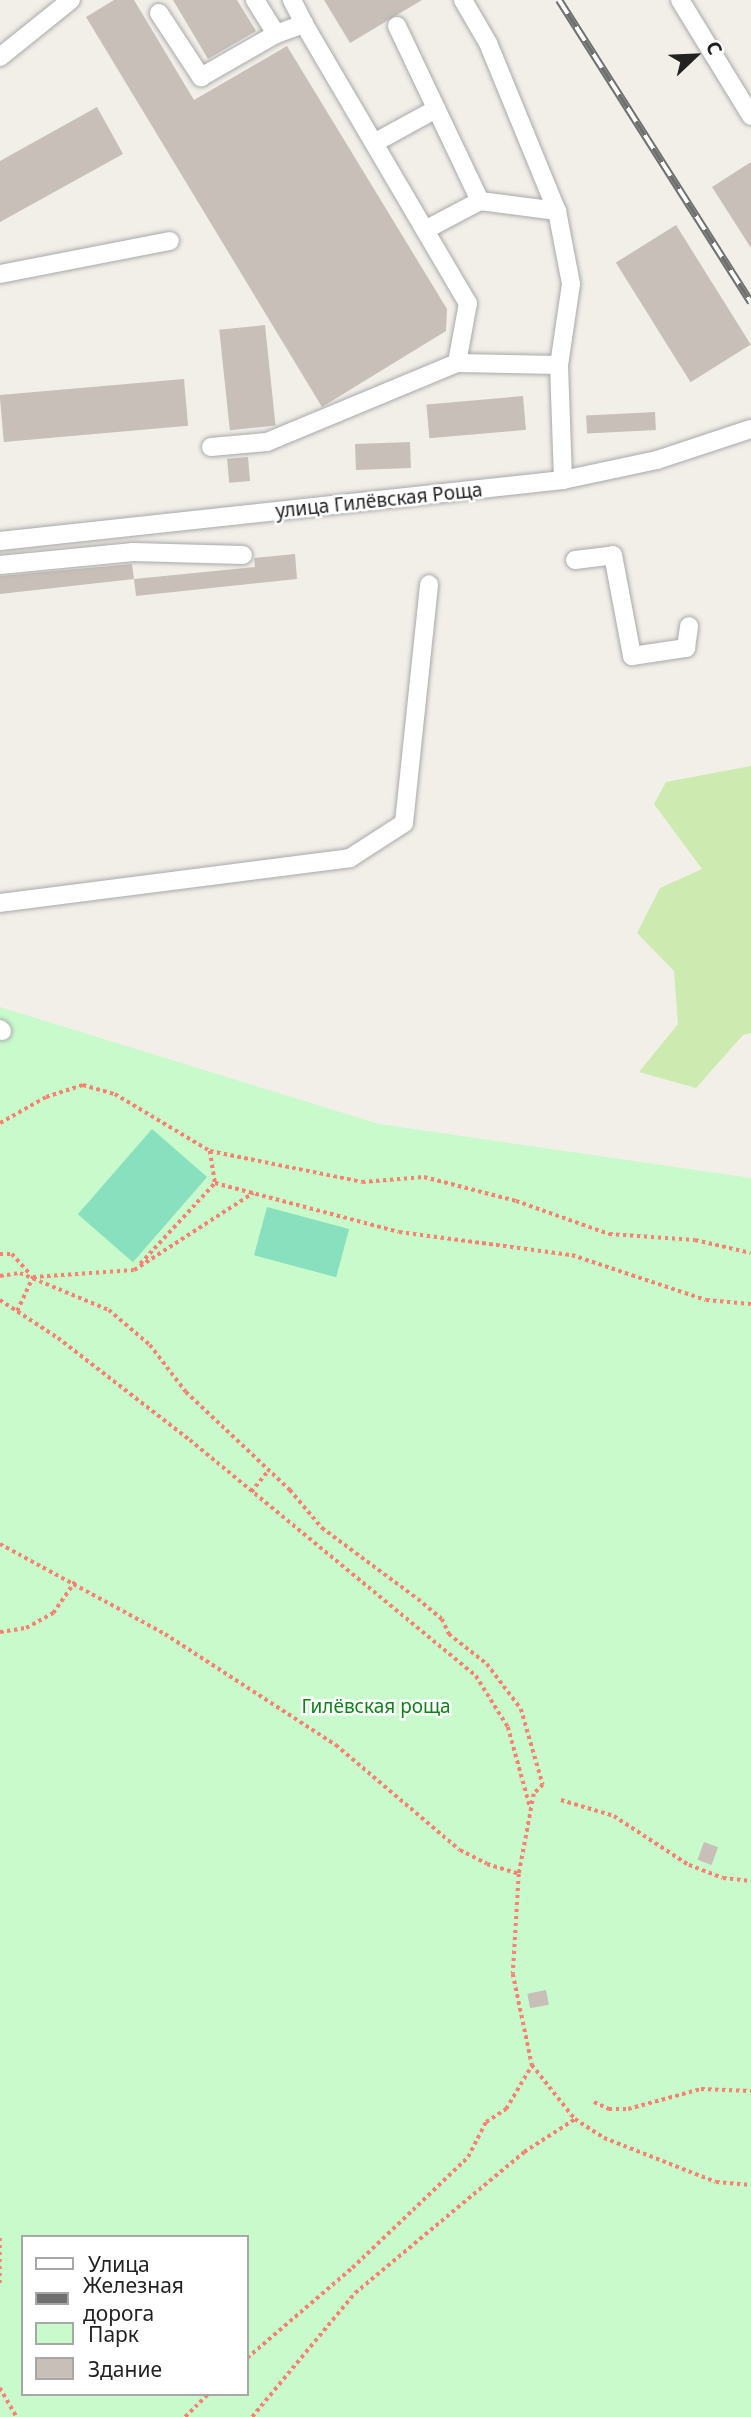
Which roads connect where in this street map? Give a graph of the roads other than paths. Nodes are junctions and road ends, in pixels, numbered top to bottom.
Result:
1 (71, 0) edge
2 (255, 0) edge
3 (292, 0) edge
4 (463, 0) edge
5 (680, 0) edge
6 (159, 13) dead end
7 (304, 24) junction
8 (397, 26) dead end
9 (276, 34) junction
10 (0, 57) edge
11 (436, 109) junction
12 (751, 116) edge
13 (374, 142) junction
14 (480, 201) junction
15 (557, 211) junction
16 (425, 230) junction
17 (170, 241) dead end
18 (0, 274) edge
19 (457, 363) junction
20 (559, 365) junction
21 (751, 429) edge
22 (211, 447) dead end
23 (563, 480) junction
24 (0, 541) edge
25 (243, 555) dead end
26 (575, 560) dead end
27 (0, 565) edge
28 (429, 584) dead end
29 (689, 626) dead end
30 (0, 903) edge

1 - 10 street
2 - 9 street
3 - 7 street
4 - 15 street
5 - 12 street
6 - 9 street
7 - 9 street
7 - 13 street
8 - 11 street
11 - 13 street
11 - 14 street
13 - 16 street
14 - 15 street
14 - 16 street
15 - 20 street
16 - 19 street
17 - 18 street
19 - 20 street
19 - 22 street
20 - 23 street
21 - 23 street, улица Гилёвская Роща
23 - 24 street, улица Гилёвская Роща
25 - 27 street
26 - 29 street
28 - 30 street

